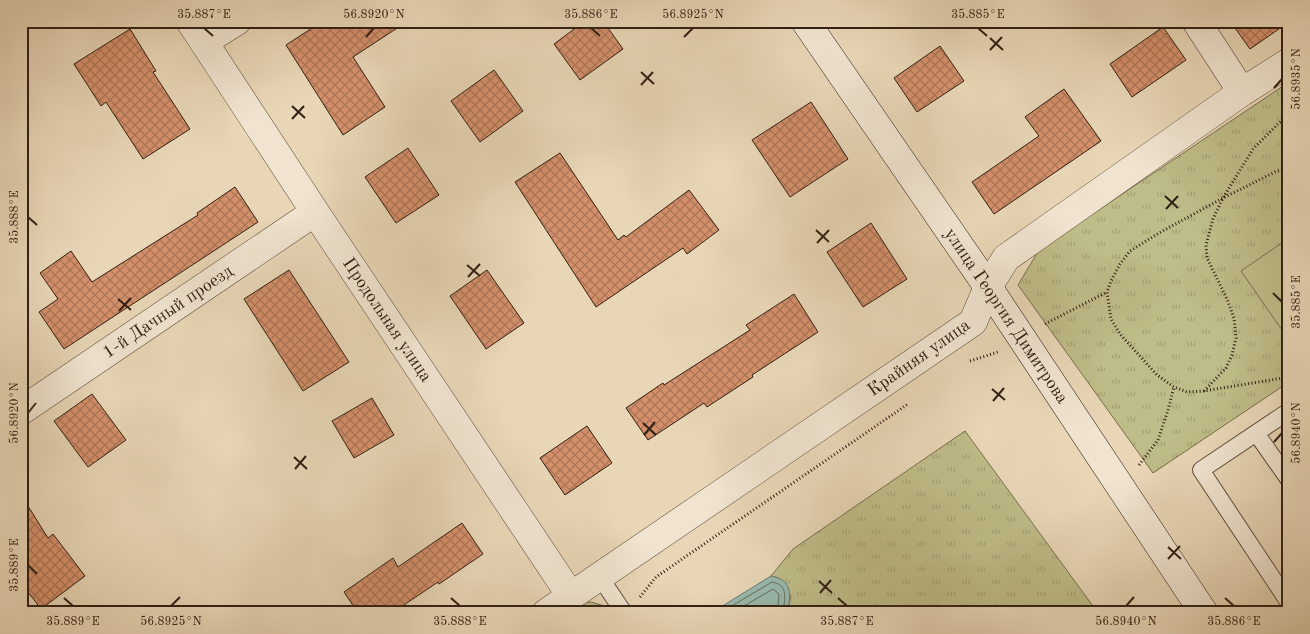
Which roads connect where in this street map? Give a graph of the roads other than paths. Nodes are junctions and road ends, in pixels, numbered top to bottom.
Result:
1 (237, 21) edge
2 (804, 21) edge
3 (1196, 21) edge
4 (197, 32) edge
5 (1289, 62) edge
6 (1242, 92) junction
7 (315, 212) junction
8 (988, 288) junction
9 (21, 411) edge
10 (1289, 411) edge
11 (1256, 433) junction
12 (1289, 480) edge
13 (600, 577) junction
14 (571, 596) junction
15 (1289, 603) edge
16 (546, 613) edge
17 (624, 613) edge
18 (1204, 613) edge

1 - 4 street, Продольная улица
2 - 8 street, улица Георгия Димитрова
3 - 6 street
4 - 7 street, Продольная улица
5 - 6 street, Крайняя улица
6 - 8 street, Крайняя улица
7 - 9 street, 1-й Дачный проезд
7 - 14 street, Продольная улица
8 - 13 street, Крайняя улица
8 - 18 street, улица Георгия Димитрова
10 - 11 lane
11 - 12 lane
11 - 15 lane
13 - 14 street, Крайняя улица
13 - 17 lane
14 - 16 street, Крайняя улица

